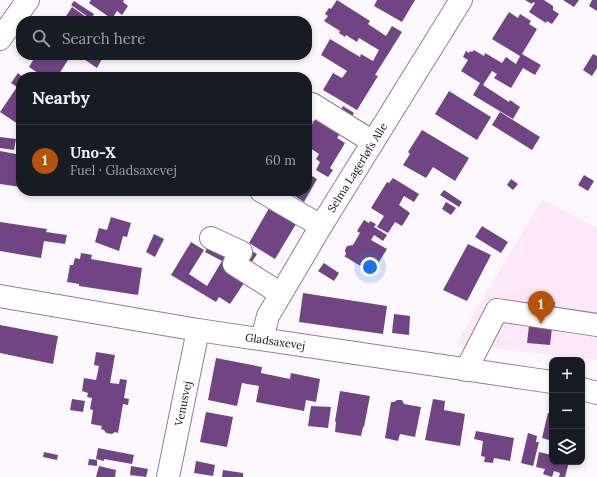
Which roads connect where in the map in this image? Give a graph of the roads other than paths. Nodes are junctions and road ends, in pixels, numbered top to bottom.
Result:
1 (28, 0) edge
2 (461, 0) edge
3 (17, 16) edge
4 (16, 17) edge
5 (0, 39) edge
6 (312, 104) edge
7 (373, 142) junction
8 (270, 196) edge
9 (321, 226) junction
10 (211, 238) dead end
11 (281, 294) junction
12 (0, 296) edge
13 (597, 325) edge
14 (198, 330) junction
15 (262, 339) junction
16 (466, 370) junction
17 (549, 382) edge
18 (585, 390) edge
19 (597, 393) edge
20 (168, 477) edge

1 - 3 street
2 - 7 street, Selma Lagerløfs Alle
4 - 5 street
6 - 7 street
7 - 9 street, Selma Lagerløfs Alle
8 - 9 street
9 - 11 street, Selma Lagerløfs Alle
10 - 11 street
11 - 15 street, Selma Lagerløfs Alle
12 - 14 street, Gladsaxevej
13 - 16 street
14 - 15 street, Gladsaxevej
14 - 20 street, Venusvej
15 - 16 street, Gladsaxevej
16 - 17 street, Gladsaxevej
18 - 19 street

